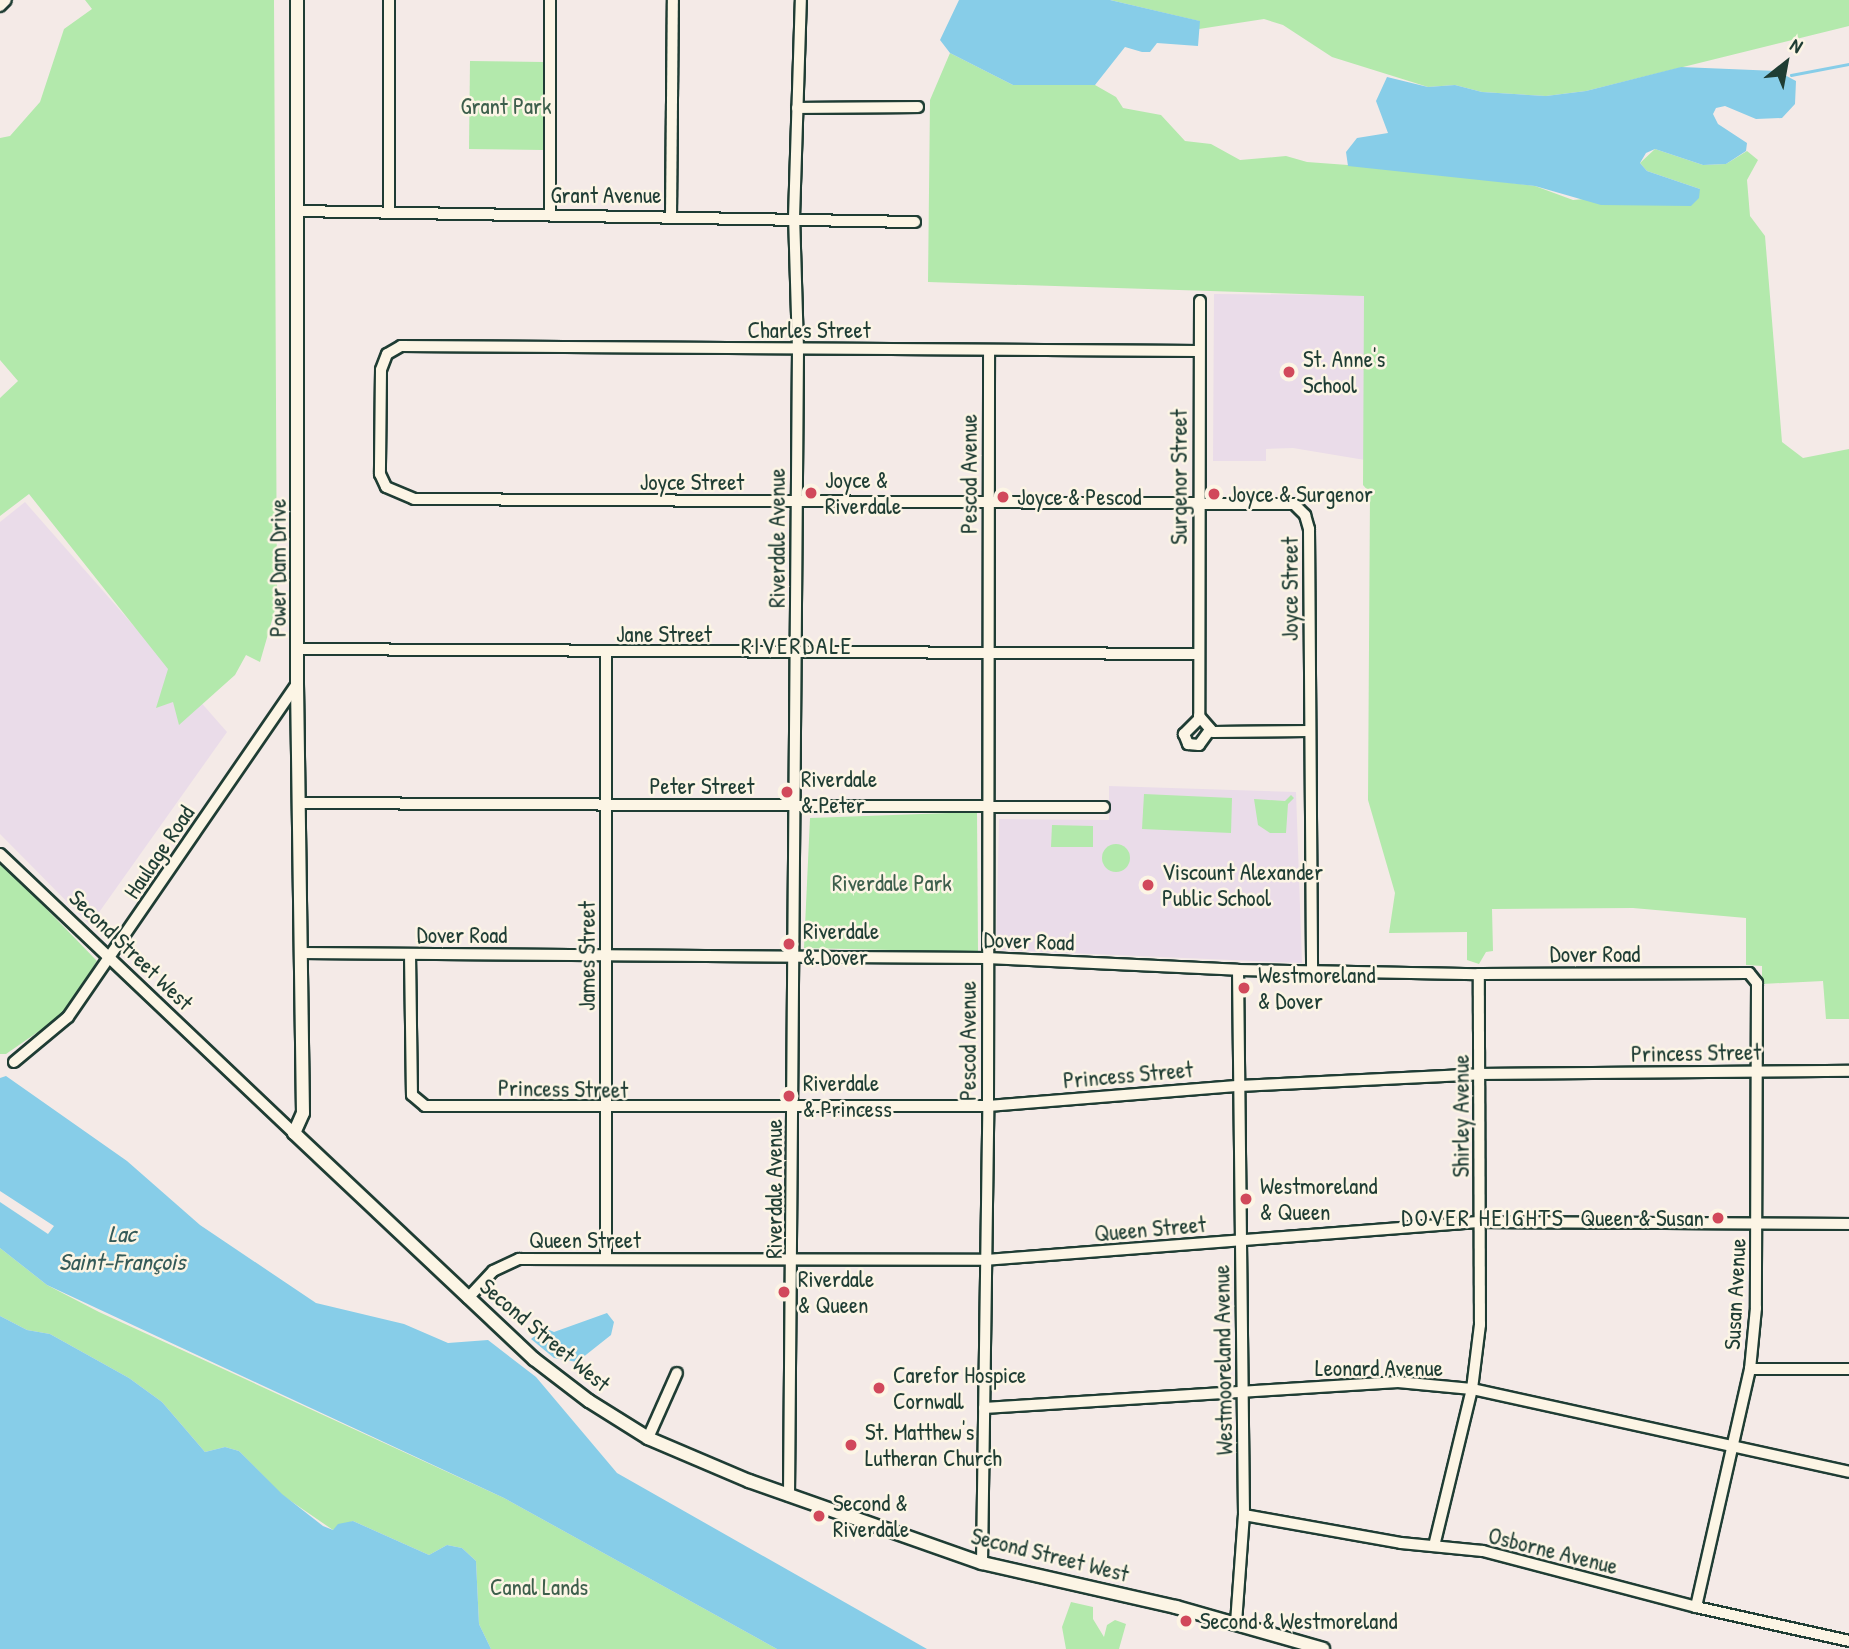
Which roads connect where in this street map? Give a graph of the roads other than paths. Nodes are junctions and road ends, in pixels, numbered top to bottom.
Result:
1 (6, 0) edge
2 (297, 0) edge
3 (389, 0) edge
4 (550, 0) edge
5 (673, 0) edge
6 (801, 0) edge
7 (0, 6) edge
8 (918, 107) dead end
9 (797, 108) junction
10 (297, 211) junction
11 (389, 212) junction
12 (550, 215) junction
13 (671, 215) junction
14 (794, 218) junction
15 (915, 222) dead end
16 (1200, 301) dead end
17 (798, 349) junction
18 (989, 350) junction
19 (1199, 351) junction
20 (414, 499) joint
21 (796, 502) junction
22 (989, 502) junction
23 (1199, 504) junction
24 (299, 649) junction
25 (606, 653) junction
26 (797, 654) junction
27 (1196, 654) junction
28 (987, 655) junction
29 (297, 684) junction
30 (1200, 718) junction
31 (1210, 730) junction
32 (1309, 731) junction
33 (300, 803) junction
34 (605, 805) junction
35 (989, 805) junction
36 (796, 806) junction
37 (1104, 807) dead end
38 (0, 854) edge
39 (301, 953) junction
40 (410, 954) junction
41 (607, 955) junction
42 (794, 958) junction
43 (987, 958) junction
44 (110, 959) junction
45 (1238, 970) junction
46 (1312, 972) junction
47 (1479, 974) junction
48 (1755, 976) joint
49 (14, 1062) dead end
50 (1758, 1071) junction
51 (1849, 1071) edge
52 (1481, 1074) junction
53 (1240, 1086) junction
54 (988, 1106) junction
55 (606, 1109) junction
56 (794, 1109) junction
57 (293, 1133) junction
58 (1480, 1222) junction
59 (1758, 1224) junction
60 (1849, 1224) edge
61 (1240, 1240) junction
62 (606, 1258) junction
63 (985, 1259) junction
64 (794, 1260) junction
65 (468, 1298) junction
66 (1750, 1369) junction
67 (1849, 1370) edge
68 (677, 1373) dead end
69 (1472, 1389) junction
70 (1243, 1390) junction
71 (984, 1408) junction
72 (648, 1438) junction
73 (1733, 1446) junction
74 (1849, 1472) edge
75 (789, 1496) junction
76 (1244, 1515) junction
77 (1434, 1546) junction
78 (982, 1563) junction
79 (1696, 1607) junction
80 (1236, 1623) junction
81 (1849, 1640) edge
82 (1322, 1649) edge

1 - 7 street
2 - 10 main road, Power Dam Drive
3 - 11 street
4 - 12 street
5 - 13 street
6 - 9 street, Riverdale Avenue
8 - 9 street
9 - 14 street, Riverdale Avenue
10 - 11 street, Grant Avenue
10 - 24 main road, Power Dam Drive
11 - 12 street, Grant Avenue
12 - 13 street, Grant Avenue
13 - 14 street, Grant Avenue
14 - 15 street, Grant Avenue
14 - 17 street, Riverdale Avenue
16 - 19 street, Surgenor Street
17 - 18 street, Charles Street
17 - 20 street, Charles Street
17 - 21 street, Riverdale Avenue
18 - 19 street, Charles Street
18 - 22 street, Pescod Avenue
19 - 23 street, Surgenor Street
20 - 21 street, Joyce Street
21 - 22 street, Joyce Street
21 - 26 street, Riverdale Avenue
22 - 23 street, Joyce Street
22 - 28 street, Pescod Avenue
23 - 27 street, Surgenor Street
23 - 32 street, Joyce Street
24 - 25 street, Jane Street
24 - 29 main road, Power Dam Drive
25 - 26 street, Jane Street
25 - 34 street, James Street
26 - 28 street, Jane Street
26 - 36 street, Riverdale Avenue
27 - 28 street, Jane Street
27 - 30 street, Surgenor Street
28 - 35 street, Pescod Avenue
29 - 33 main road, Power Dam Drive
29 - 44 street, Haulage Road
30 - 31 street
30 - 31 street
31 - 32 street
32 - 46 street, Joyce Street
33 - 34 street, Peter Street
33 - 39 main road, Power Dam Drive
34 - 36 street, Peter Street
34 - 41 street, James Street
35 - 36 street, Peter Street
35 - 37 street, Peter Street
35 - 43 street, Pescod Avenue
36 - 42 street, Riverdale Avenue
38 - 44 street, Second Street West
39 - 40 street, Dover Road
39 - 57 main road, Power Dam Drive
40 - 41 street, Dover Road
40 - 55 street, Princess Street
41 - 42 street, Dover Road
41 - 55 street, James Street
42 - 43 street, Dover Road
42 - 56 street, Riverdale Avenue
43 - 45 street, Dover Road
43 - 54 street, Pescod Avenue
44 - 49 street, Haulage Road
44 - 57 street, Second Street West
45 - 46 street, Dover Road
45 - 53 street, Westmooreland Avenue
46 - 47 street, Dover Road
47 - 48 street, Dover Road
47 - 52 street, Shirley Avenue
48 - 50 street, Susan Avenue
50 - 51 street, Princess Street
50 - 52 street, Princess Street
50 - 59 street, Susan Avenue
52 - 53 street, Princess Street
52 - 58 street, Shirley Avenue
53 - 54 street, Princess Street
53 - 61 street, Westmooreland Avenue
54 - 56 street, Princess Street
54 - 63 street, Pescod Avenue
55 - 56 street, Princess Street
55 - 62 street, James Street
56 - 64 street, Riverdale Avenue
57 - 65 main road, Second Street West
58 - 59 street, Queen Street
58 - 61 street, Queen Street
58 - 69 street, Shirley Avenue
59 - 60 street, Queen Street
59 - 66 street, Susan Avenue
61 - 63 street, Queen Street
61 - 70 street, Westmooreland Avenue
62 - 64 street, Queen Street
62 - 65 street, Queen Street
63 - 64 street, Queen Street
63 - 71 street, Pescod Avenue
64 - 75 street, Riverdale Avenue
65 - 72 main road, Second Street West
66 - 67 street
66 - 73 street, Susan Avenue
68 - 72 street
69 - 70 street, Leonard Avenue
69 - 73 street, Leonard Avenue
69 - 77 street, Shirley Avenue
70 - 71 street, Leonard Avenue
70 - 76 street, Westmooreland Avenue
71 - 78 street, Pescod Avenue
72 - 75 main road, Second Street West
73 - 74 street, Leonard Avenue
73 - 79 street, Susan Avenue
75 - 78 main road, Second Street West
76 - 77 street, Osborne Avenue
76 - 80 street, Westmooreland Avenue
77 - 79 street, Osborne Avenue
78 - 80 main road, Second Street West
79 - 81 street, Osborne Avenue
80 - 82 main road, Second Street West

